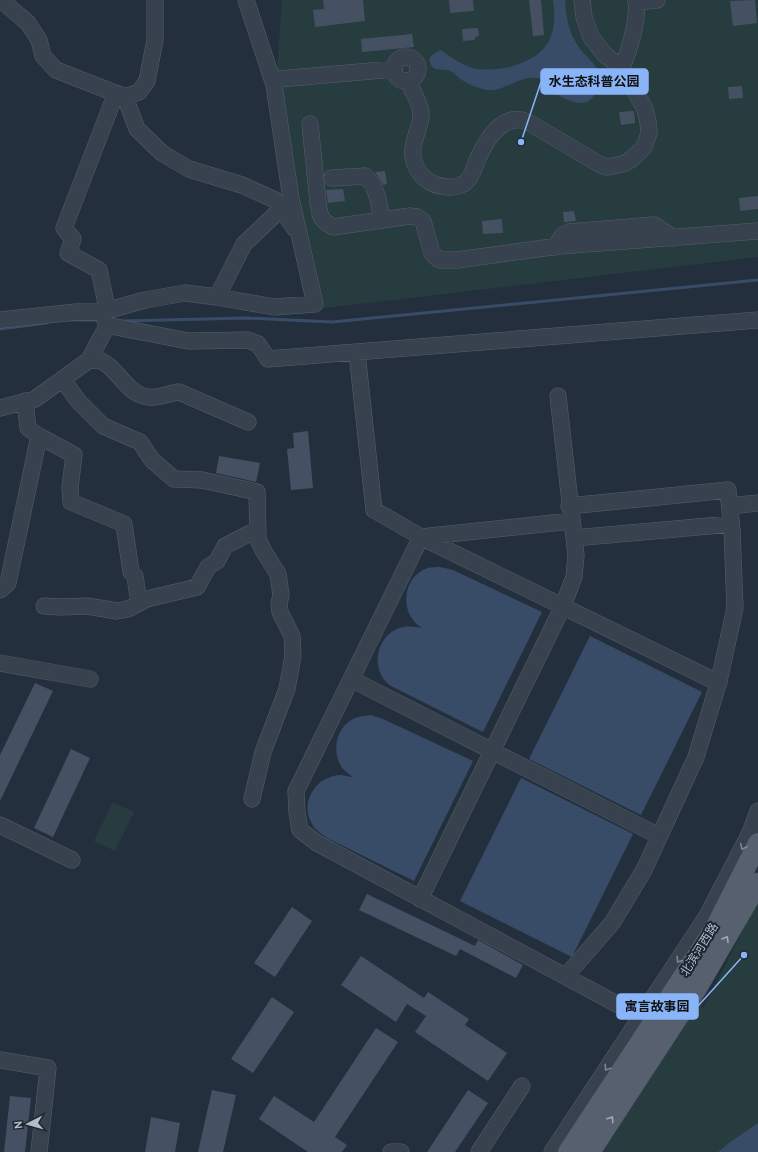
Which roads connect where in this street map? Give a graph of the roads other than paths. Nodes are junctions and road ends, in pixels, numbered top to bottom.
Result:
1 (1, 0) edge
2 (155, 0) edge
3 (246, 0) edge
4 (582, 0) edge
5 (657, 0) edge
6 (636, 1) edge
7 (622, 68) junction
8 (394, 70) junction
9 (279, 79) dead end
10 (408, 82) junction
11 (121, 95) junction
12 (310, 124) dead end
13 (332, 178) dead end
14 (281, 209) junction
15 (382, 220) junction
16 (758, 231) edge
17 (299, 235) junction
18 (217, 297) junction
19 (104, 319) junction
20 (0, 320) edge
21 (758, 320) edge
22 (357, 353) junction
23 (89, 360) junction
24 (62, 379) junction
25 (558, 396) dead end
26 (25, 402) junction
27 (0, 408) edge
28 (248, 422) dead end
29 (39, 436) junction
30 (758, 503) edge
31 (730, 506) junction
32 (570, 513) junction
33 (731, 524) junction
34 (258, 530) junction
35 (421, 537) junction
36 (574, 538) junction
37 (0, 590) edge
38 (139, 603) junction
39 (44, 606) dead end
40 (562, 606) junction
41 (0, 662) edge
42 (90, 679) dead end
43 (351, 679) junction
44 (719, 683) junction
45 (492, 751) junction
46 (252, 799) dead end
47 (758, 811) edge
48 (0, 825) edge
49 (659, 836) junction
50 (758, 843) edge
51 (72, 860) dead end
52 (758, 883) edge
53 (420, 899) junction
54 (566, 976) junction
55 (641, 1017) junction
56 (0, 1060) edge
57 (522, 1086) dead end
58 (39, 1152) edge
59 (391, 1152) edge
60 (402, 1152) edge
61 (479, 1152) edge
62 (552, 1152) edge
63 (568, 1152) edge
64 (590, 1152) edge

1 - 11 street
2 - 11 street
3 - 17 street
4 - 7 street
5 - 6 street
6 - 7 street
7 - 10 street
8 - 9 street
8 - 10 street
8 - 10 street
11 - 14 street
11 - 19 street
12 - 15 street
13 - 15 street
14 - 17 street
14 - 18 street
15 - 16 street
17 - 18 street
18 - 19 street
19 - 20 street
19 - 22 street
19 - 23 street
21 - 22 street
22 - 35 street
23 - 24 street
23 - 28 street
24 - 26 street
24 - 34 street
25 - 32 street
26 - 27 street
26 - 29 street
29 - 37 street
29 - 38 street
30 - 31 street
31 - 32 street
31 - 33 street
32 - 35 street
32 - 36 street
33 - 36 street
33 - 44 street
34 - 38 street
34 - 46 street
35 - 40 street
35 - 43 street
36 - 40 street
38 - 39 street
40 - 44 street
40 - 45 street
41 - 42 street
43 - 45 street
43 - 53 street
44 - 49 street
45 - 49 street
45 - 53 street
47 -> 55 street
48 - 51 street
49 - 54 street
50 - 63 main road, 北滨河西路
64 -> 52 main road, 北滨河西路
53 - 54 street
54 - 55 street
55 -> 62 street
56 - 58 street
57 - 61 street
59 - 60 street

